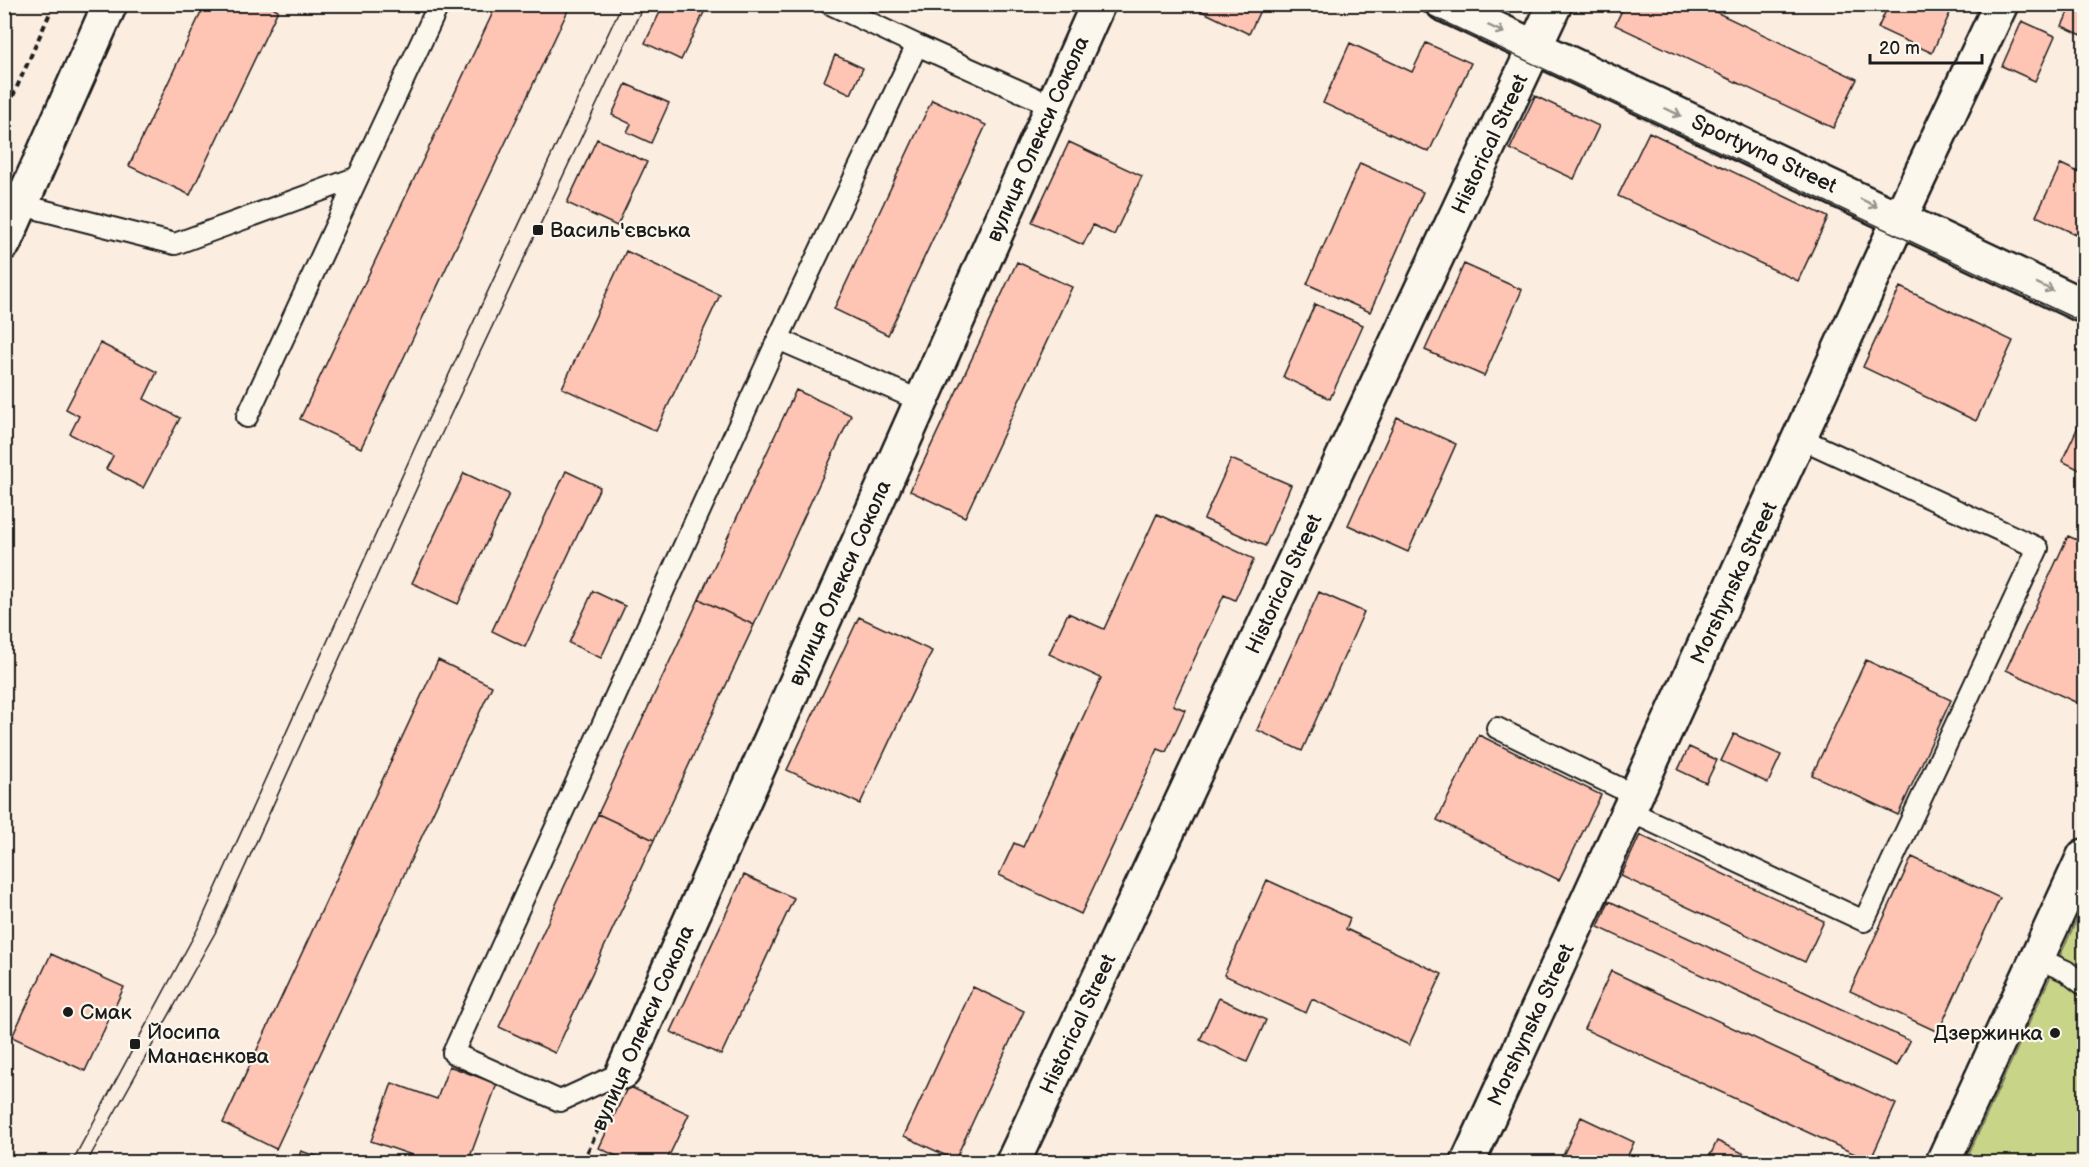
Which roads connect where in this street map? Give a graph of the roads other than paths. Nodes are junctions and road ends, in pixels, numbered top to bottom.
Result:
1 (110, 4) edge
2 (439, 4) edge
3 (830, 4) edge
4 (1098, 4) edge
5 (1443, 4) edge
6 (1555, 4) edge
7 (2001, 4) edge
8 (917, 45) junction
9 (1535, 48) junction
10 (1053, 106) junction
11 (358, 177) junction
12 (1901, 218) junction
13 (10, 235) edge
14 (2085, 306) edge
15 (778, 339) junction
16 (921, 401) junction
17 (247, 417) dead end
18 (1800, 438) junction
19 (1497, 728) dead end
20 (1632, 804) junction
21 (2085, 856) edge
22 (2037, 958) junction
23 (2085, 984) edge
24 (623, 1072) joint
25 (1012, 1162) edge
26 (1468, 1162) edge
27 (1943, 1162) edge

1 - 13 street
2 - 11 lane
3 - 8 lane
4 - 10 street, вулиця Олекси Сокола
5 -> 9 street, Sportyvna Street
6 - 9 street, Historical Street
7 - 12 street, Morshynska Street
8 - 10 lane
8 - 15 lane
9 -> 12 street, Sportyvna Street
9 - 25 street, Historical Street
10 - 16 street, вулиця Олекси Сокола
11 - 13 lane
11 - 17 lane
12 -> 14 street, Sportyvna Street
12 - 18 street, Morshynska Street
15 - 16 lane
15 - 24 lane
16 - 24 street, вулиця Олекси Сокола
18 - 20 street, Morshynska Street
18 - 20 lane
19 - 20 lane
20 - 26 street, Morshynska Street
21 - 22 street
22 - 23 lane
22 - 27 street

